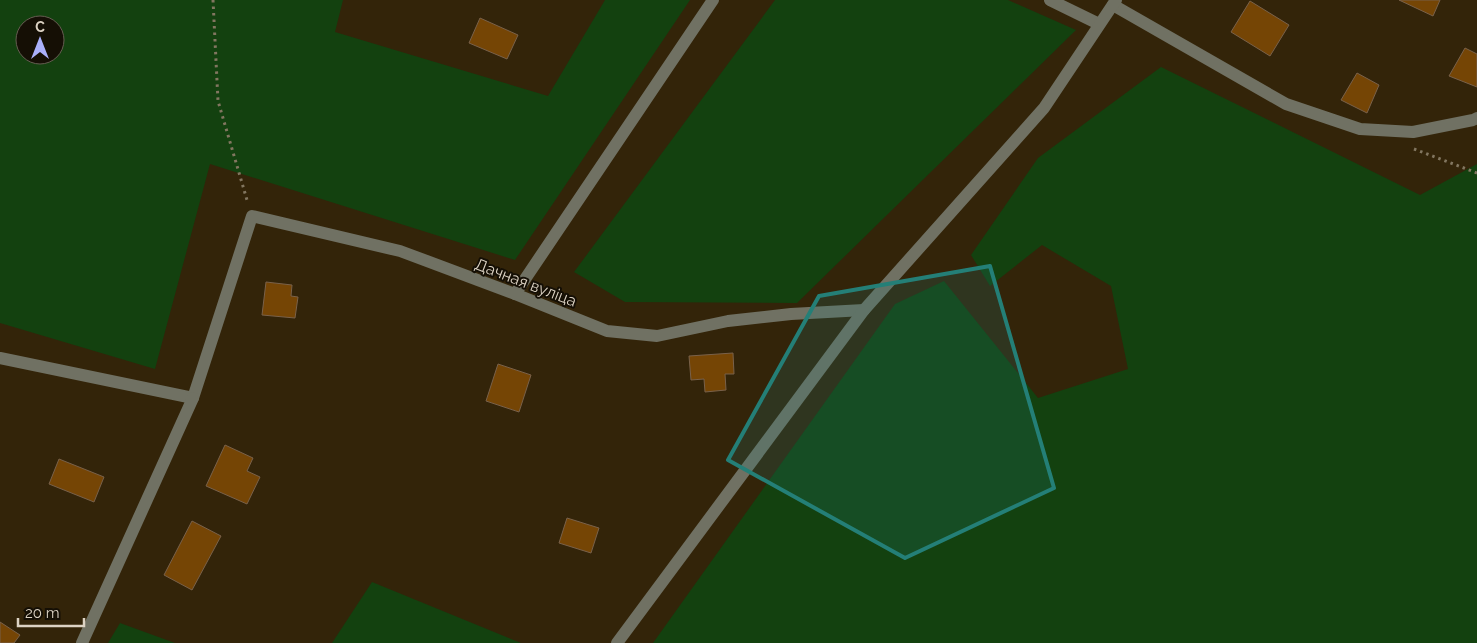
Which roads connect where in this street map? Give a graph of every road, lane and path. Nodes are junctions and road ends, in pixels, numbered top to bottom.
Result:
1 (212, 0) edge
2 (713, 0) edge
3 (1050, 0) edge
4 (1114, 2) edge
5 (1099, 24) junction
6 (1477, 118) edge
7 (1414, 149) dead end
8 (1477, 173) edge
9 (252, 216) junction
10 (515, 294) junction
11 (864, 310) junction
12 (0, 358) edge
13 (193, 398) junction
14 (82, 643) edge
15 (617, 643) edge

1 - 9 path
2 - 10 street
3 - 5 street
4 - 5 street
4 - 6 street
5 - 11 street
7 - 8 path
9 - 10 street, Дачная вуліца
9 - 13 street
10 - 11 street, Дачная вуліца
11 - 15 street
12 - 13 street
13 - 14 street

